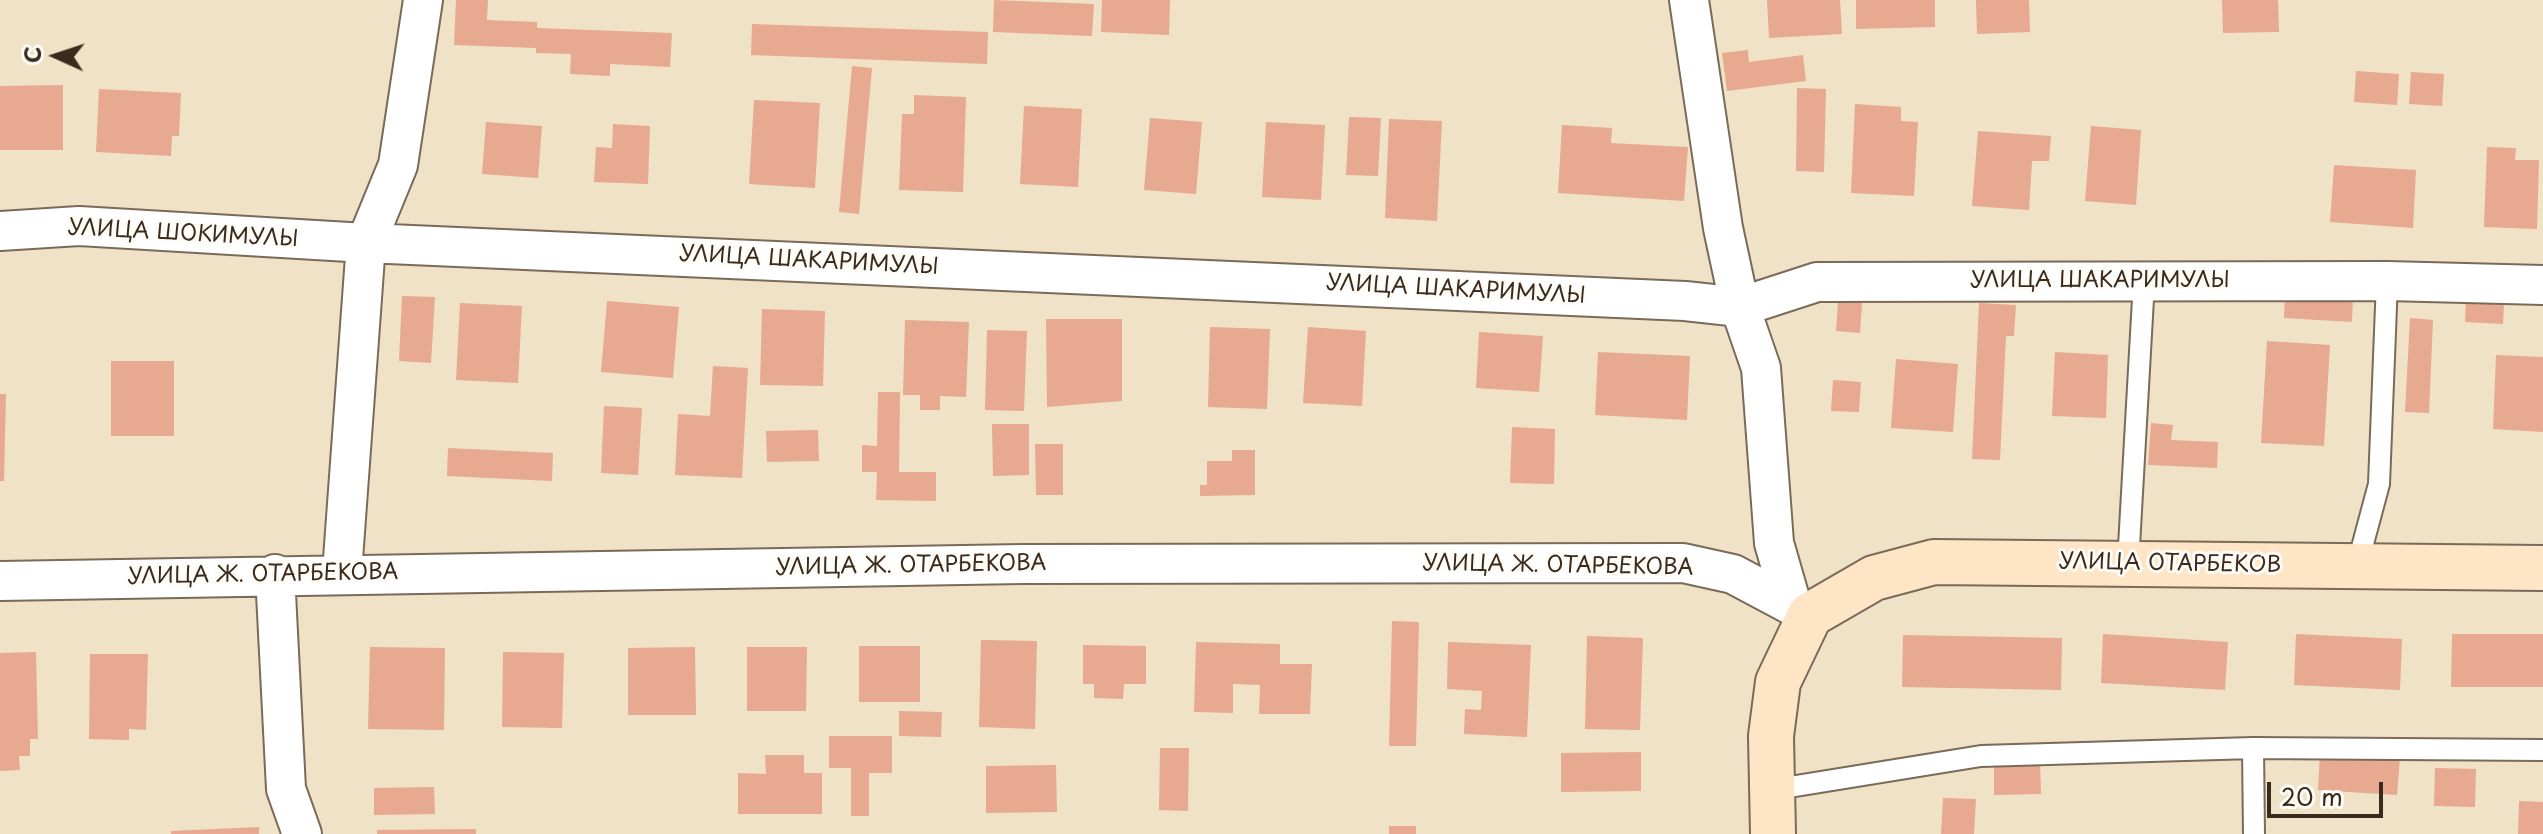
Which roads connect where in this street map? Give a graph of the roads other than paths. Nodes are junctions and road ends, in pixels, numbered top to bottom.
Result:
1 (423, 0) edge
2 (1689, 0) edge
3 (0, 231) edge
4 (366, 243) junction
5 (2144, 281) junction
6 (2387, 281) junction
7 (2543, 285) edge
8 (1740, 307) junction
9 (2128, 564) junction
10 (2357, 566) junction
11 (2543, 568) edge
12 (342, 573) junction
13 (275, 574) junction
14 (0, 581) edge
15 (1800, 608) junction
16 (2253, 748) junction
17 (2543, 750) edge
18 (1771, 790) junction
19 (302, 834) edge
20 (1773, 834) edge
21 (2254, 834) edge

1 - 4 street
2 - 8 street
3 - 4 street, УЛИЦА ШОКИМУЛЫ
4 - 8 street, УЛИЦА ШАКАРИМУЛЫ
4 - 12 street
5 - 6 street, УЛИЦА ШАКАРИМУЛЫ
5 - 8 street, УЛИЦА ШАКАРИМУЛЫ
5 - 9 lane
6 - 7 street, УЛИЦА ШАКАРИМУЛЫ
6 - 10 lane
8 - 15 street
9 - 10 main road, УЛИЦА ОТАРБЕКОВ
9 - 15 main road, УЛИЦА ОТАРБЕКОВ
10 - 11 main road, УЛИЦА ОТАРБЕКОВ
12 - 13 street, УЛИЦА Ж. ОТАРБЕКОВА
12 - 15 street, УЛИЦА Ж. ОТАРБЕКОВА
13 - 14 street, УЛИЦА Ж. ОТАРБЕКОВА
13 - 19 street
15 - 18 main road
16 - 17 lane
16 - 18 lane
16 - 21 lane
18 - 20 main road

